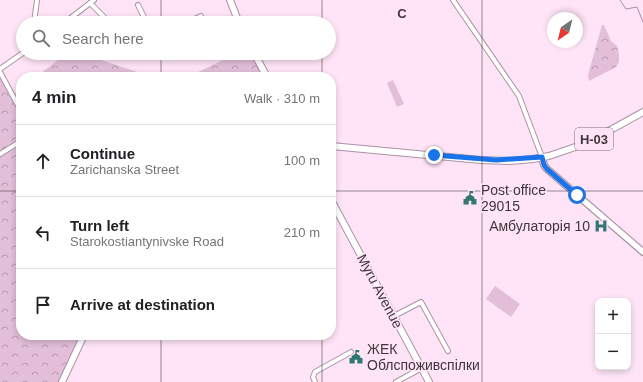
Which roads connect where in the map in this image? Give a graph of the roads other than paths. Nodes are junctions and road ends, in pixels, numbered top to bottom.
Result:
1 (37, 0) edge
2 (230, 0) edge
3 (453, 0) edge
4 (92, 1) edge
5 (138, 5) dead end
6 (35, 16) edge
7 (73, 16) edge
8 (104, 16) edge
9 (144, 16) edge
10 (236, 16) edge
11 (16, 59) edge
12 (258, 60) edge
13 (0, 71) edge
14 (264, 72) edge
15 (16, 101) edge
16 (643, 112) edge
17 (16, 144) edge
18 (336, 145) edge
19 (0, 154) edge
20 (542, 157) junction
21 (336, 209) edge
22 (643, 252) edge
23 (394, 316) junction
24 (82, 340) edge
25 (448, 351) dead end
26 (350, 352) dead end
27 (422, 368) junction
28 (62, 382) edge
29 (315, 382) edge
30 (396, 382) edge
31 (429, 382) edge

1 - 6 street
2 - 10 main road
3 - 20 street
4 - 7 street
4 - 8 street
5 - 9 street
11 - 13 street
12 - 14 main road
13 - 15 street
16 - 20 main road, Н-03
17 - 19 street
18 - 20 main road, Н-03
20 - 22 street
21 - 23 main road, Myru Avenue
23 - 25 street
23 - 27 main road, Myru Avenue
24 - 28 main road
26 - 29 street
27 - 30 street
27 - 31 main road, Myru Avenue

